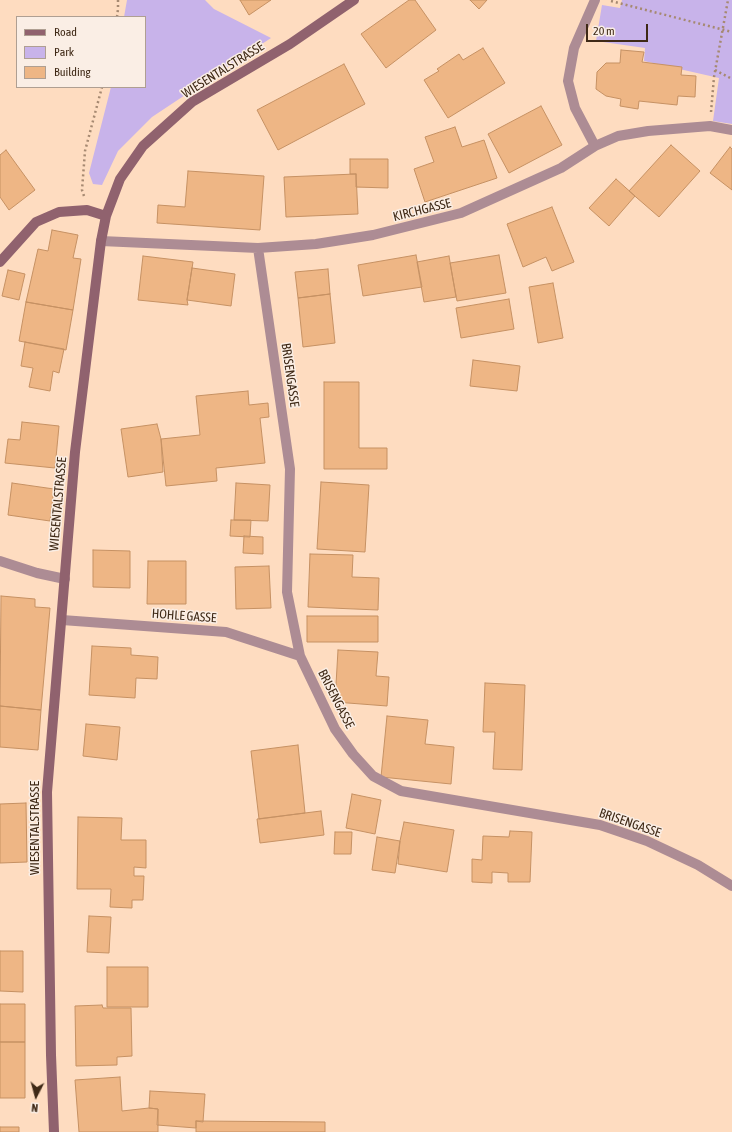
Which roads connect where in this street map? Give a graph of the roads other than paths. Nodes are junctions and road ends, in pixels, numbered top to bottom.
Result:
1 (354, 0) edge
2 (595, 0) edge
3 (732, 130) edge
4 (595, 146) junction
5 (106, 216) junction
6 (101, 241) junction
7 (258, 248) junction
8 (0, 262) edge
9 (0, 561) edge
10 (65, 579) junction
11 (62, 620) junction
12 (300, 656) junction
13 (732, 886) edge
14 (54, 1132) edge

1 - 5 street, WIESENTALSTRASSE
2 - 4 street
3 - 4 street, KIRCHGASSE
4 - 7 street, KIRCHGASSE
5 - 6 street, WIESENTALSTRASSE
5 - 8 street
6 - 7 street, KIRCHGASSE
6 - 10 street, WIESENTALSTRASSE
7 - 12 street, BRISENGASSE
9 - 10 street
10 - 11 street, WIESENTALSTRASSE
11 - 12 street, HOHLE GASSE
11 - 14 street, WIESENTALSTRASSE
12 - 13 street, BRISENGASSE

